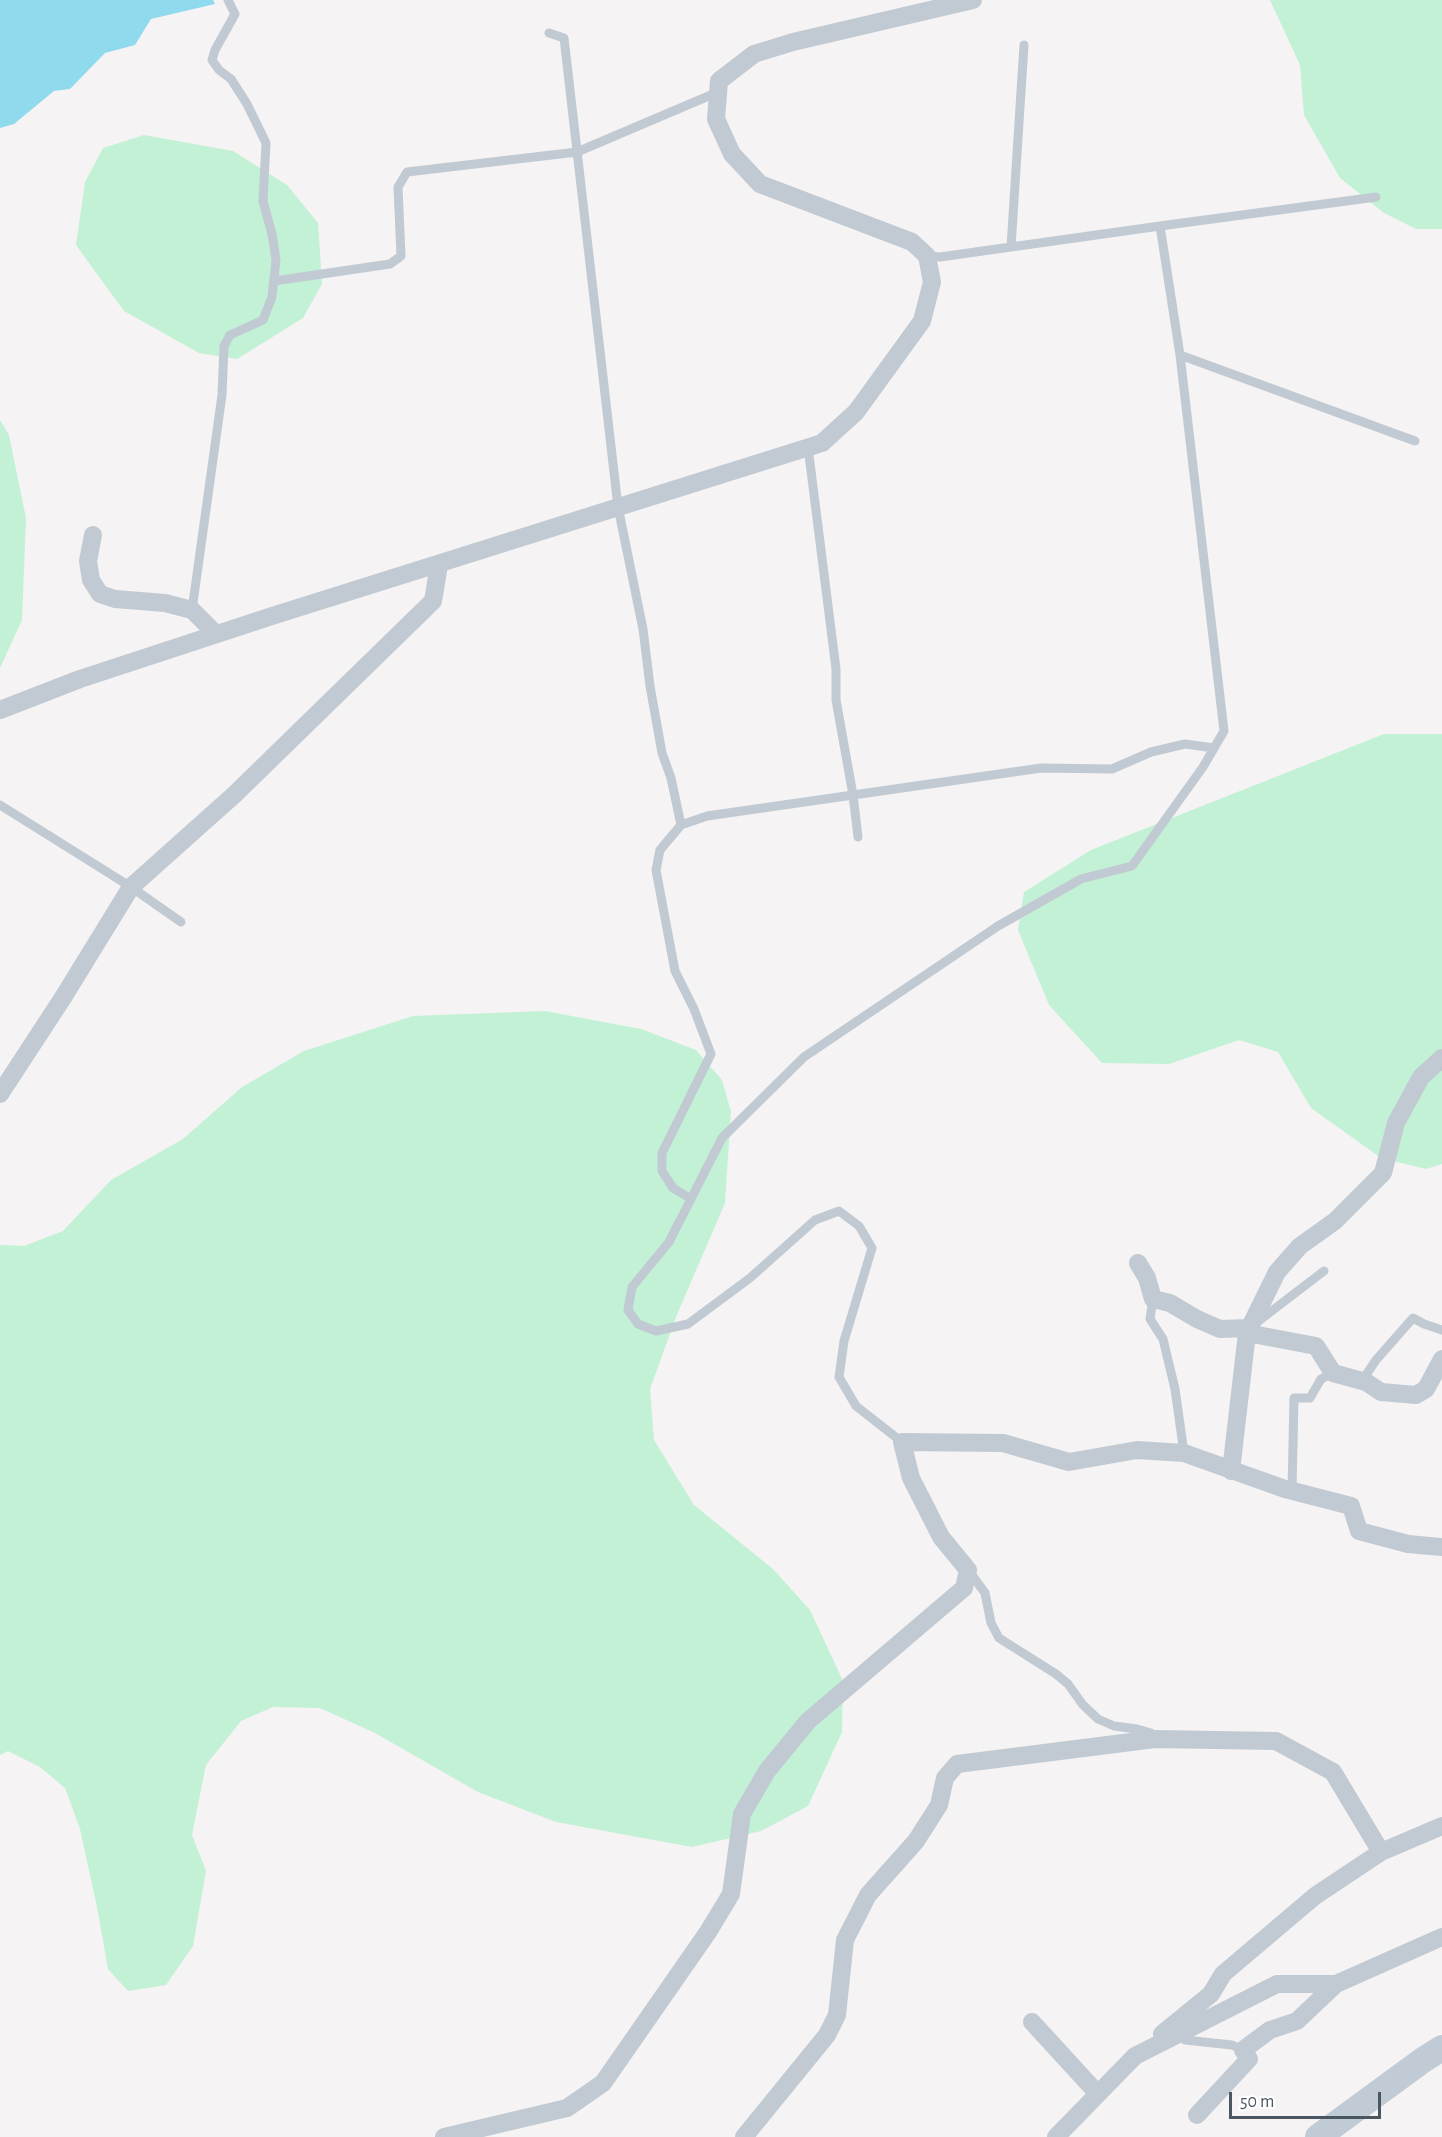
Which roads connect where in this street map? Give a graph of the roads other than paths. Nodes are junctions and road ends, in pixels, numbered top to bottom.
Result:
1 (228, 0) edge
2 (973, 0) edge
3 (549, 33) dead end
4 (1024, 45) dead end
5 (718, 92) junction
6 (577, 152) junction
7 (1376, 197) dead end
8 (1160, 226) junction
9 (1011, 247) junction
10 (927, 256) junction
11 (273, 281) junction
12 (1180, 355) junction
13 (1415, 441) dead end
14 (808, 447) junction
15 (618, 507) junction
16 (93, 535) dead end
17 (439, 565) junction
18 (192, 610) junction
19 (216, 634) junction
20 (0, 710) edge
21 (1214, 748) junction
22 (853, 795) junction
23 (0, 805) edge
24 (681, 825) junction
25 (858, 837) dead end
26 (131, 887) junction
27 (181, 922) dead end
28 (1442, 1058) edge
29 (0, 1094) edge
30 (691, 1199) junction
31 (1138, 1263) dead end
32 (1324, 1270) dead end
33 (1154, 1299) junction
34 (1248, 1330) junction
35 (1442, 1330) edge
36 (1442, 1359) edge
37 (1333, 1373) junction
38 (1362, 1381) junction
39 (902, 1442) junction
40 (1184, 1453) junction
41 (1231, 1471) junction
42 (1292, 1491) junction
43 (1442, 1547) edge
44 (968, 1570) junction
45 (1155, 1739) junction
46 (1442, 1826) edge
47 (1381, 1852) junction
48 (1442, 1936) edge
49 (1336, 1984) junction
50 (1032, 2022) dead end
51 (1177, 2035) junction
52 (1442, 2049) edge
53 (1243, 2050) junction
54 (1135, 2056) junction
55 (1098, 2094) junction
56 (1197, 2115) dead end
57 (444, 2137) edge
58 (744, 2137) edge
59 (1056, 2137) edge
60 (1318, 2137) edge

1 - 11 lane
2 - 5 street
3 - 6 lane
4 - 9 lane
5 - 6 lane
5 - 10 street
6 - 11 lane
6 - 15 lane
7 - 8 lane
8 - 9 lane
8 - 12 lane
9 - 10 lane
10 - 14 street
11 - 18 lane
12 - 13 lane
12 - 21 lane
14 - 15 street
14 - 22 lane
15 - 17 street
15 - 24 lane
16 - 18 street
17 - 19 street
17 - 26 street
18 - 19 street
19 - 20 street
21 - 22 lane
21 - 30 lane
22 - 24 lane
22 - 25 lane
23 - 26 lane
24 - 30 lane
26 - 27 lane
26 - 29 street
28 - 34 street
30 - 39 lane
31 - 33 street
32 - 34 lane
33 - 34 street
33 - 40 lane
34 - 37 street
34 - 41 street
35 - 38 lane
36 - 38 street
37 - 38 street
37 - 42 lane
39 - 40 street
39 - 44 street
40 - 41 street
41 - 42 street
42 - 43 street
44 - 45 lane
44 - 57 street
45 - 47 street
45 - 58 street
46 - 47 street
47 - 54 street
48 - 49 street
49 - 51 street
49 - 53 street
50 - 55 street
51 - 53 lane
51 - 54 street
52 - 60 main road
53 - 56 street
54 - 55 street
55 - 59 street

